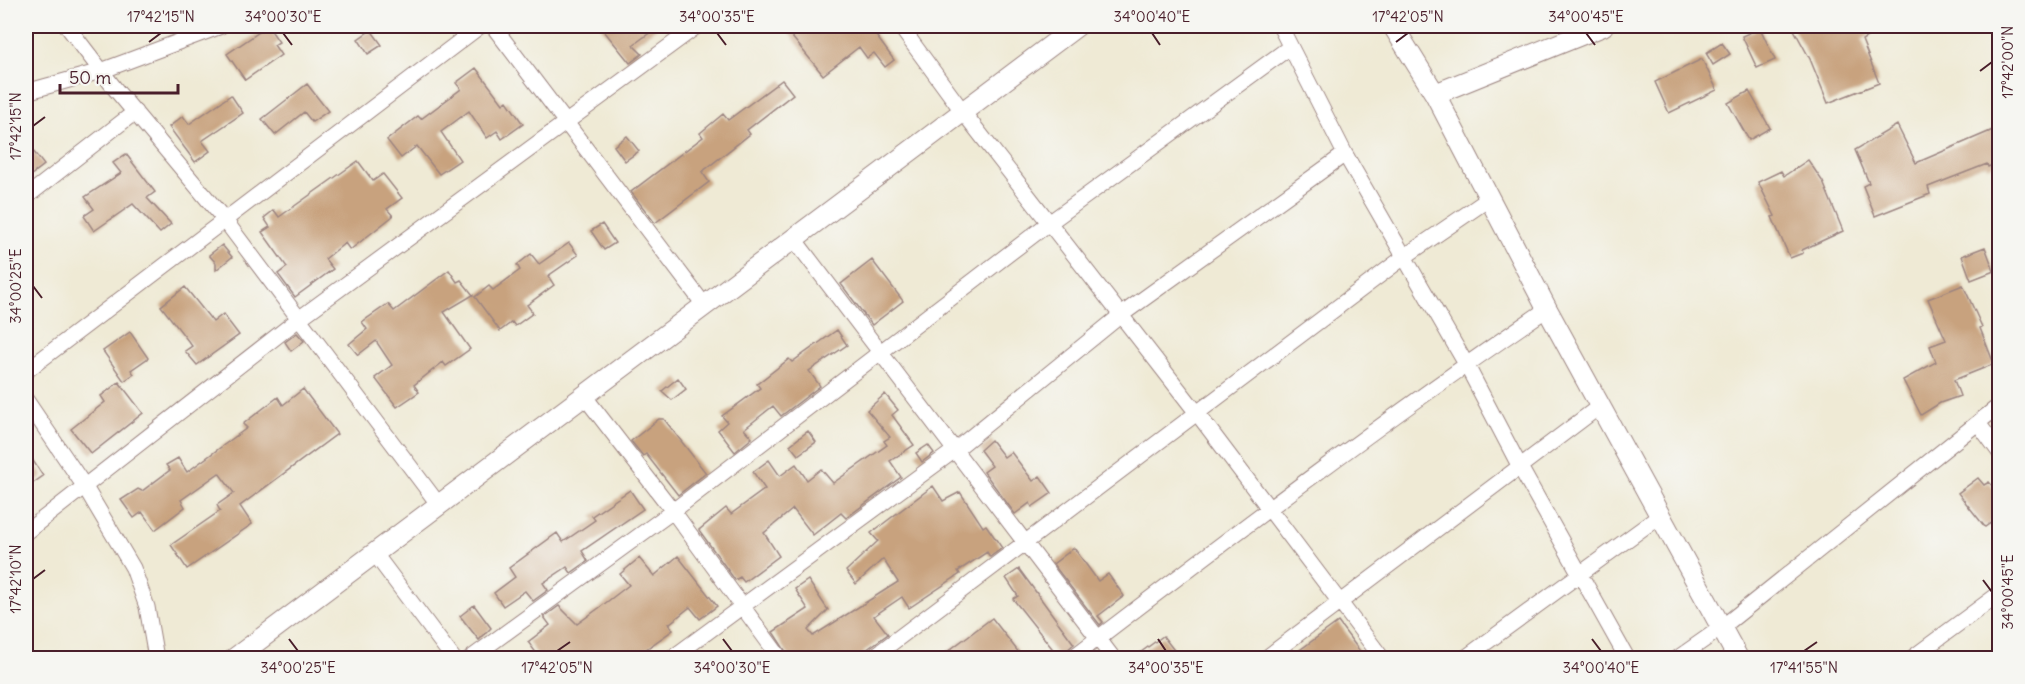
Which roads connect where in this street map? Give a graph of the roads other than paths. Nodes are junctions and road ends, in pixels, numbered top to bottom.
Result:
1 (67, 26) edge
2 (221, 26) edge
3 (480, 26) edge
4 (493, 26) edge
5 (697, 26) edge
6 (900, 26) edge
7 (1077, 26) edge
8 (1280, 26) edge
9 (1393, 26) edge
10 (1603, 26) edge
11 (1290, 48) junction
12 (101, 71) junction
13 (26, 92) edge
14 (1435, 94) junction
15 (135, 112) junction
16 (963, 112) junction
17 (565, 123) junction
18 (1345, 154) junction
19 (26, 197) edge
20 (1490, 198) junction
21 (224, 219) junction
22 (1050, 223) junction
23 (794, 239) junction
24 (1404, 257) junction
25 (705, 306) junction
26 (1548, 309) junction
27 (1121, 315) junction
28 (300, 318) junction
29 (880, 355) junction
30 (1466, 364) junction
31 (26, 371) edge
32 (585, 397) junction
33 (26, 400) edge
34 (2000, 405) edge
35 (1600, 406) junction
36 (1197, 413) junction
37 (1978, 423) junction
38 (955, 450) junction
39 (2000, 453) edge
40 (1520, 467) junction
41 (85, 487) junction
42 (439, 505) junction
43 (673, 511) junction
44 (1268, 511) junction
45 (1661, 515) junction
46 (26, 532) edge
47 (1025, 545) junction
48 (375, 554) junction
49 (1581, 573) junction
50 (2000, 593) edge
51 (1340, 603) junction
52 (742, 607) junction
53 (1721, 628) junction
54 (1098, 639) junction
55 (156, 658) edge
56 (235, 658) edge
57 (453, 658) edge
58 (471, 658) edge
59 (672, 658) edge
60 (780, 658) edge
61 (872, 658) edge
62 (1072, 658) edge
63 (1113, 658) edge
64 (1266, 658) edge
65 (1382, 658) edge
66 (1465, 658) edge
67 (1627, 658) edge
68 (1678, 658) edge
69 (1738, 658) edge
70 (1912, 658) edge

1 - 12 street
2 - 12 street
3 - 21 street
4 - 17 street
5 - 17 street
6 - 16 street
7 - 16 street
8 - 11 street
9 - 14 street
10 - 14 street
11 - 18 street
11 - 22 street
12 - 13 street
12 - 15 street
14 - 20 street
15 - 19 street
15 - 21 street
16 - 22 street
16 - 23 street
17 - 25 street
17 - 28 street
18 - 24 street
18 - 27 street
20 - 24 street
20 - 26 street
21 - 28 street
21 - 31 street
22 - 27 street
22 - 29 street
23 - 25 street
23 - 29 street
24 - 30 street
24 - 36 street
25 - 32 street
26 - 30 street
26 - 35 street
27 - 36 street
27 - 38 street
28 - 41 street
28 - 42 street
29 - 38 street
29 - 43 street
30 - 40 street
30 - 44 street
32 - 42 street
32 - 43 street
33 - 41 street
34 - 37 street
35 - 40 street
35 - 45 street
36 - 44 street
36 - 47 street
37 - 39 street
37 - 53 street
38 - 47 street
38 - 52 street
40 - 49 street
40 - 51 street
41 - 46 street
41 - 55 street
42 - 48 street
43 - 52 street
43 - 58 street
44 - 51 street
44 - 54 street
45 - 49 street
45 - 53 street
47 - 54 street
47 - 61 street
48 - 56 street
48 - 57 street
49 - 66 street
49 - 67 street
50 - 70 street
51 - 64 street
51 - 65 street
52 - 59 street
52 - 60 street
53 - 68 street
53 - 69 street
54 - 62 street
54 - 63 street

